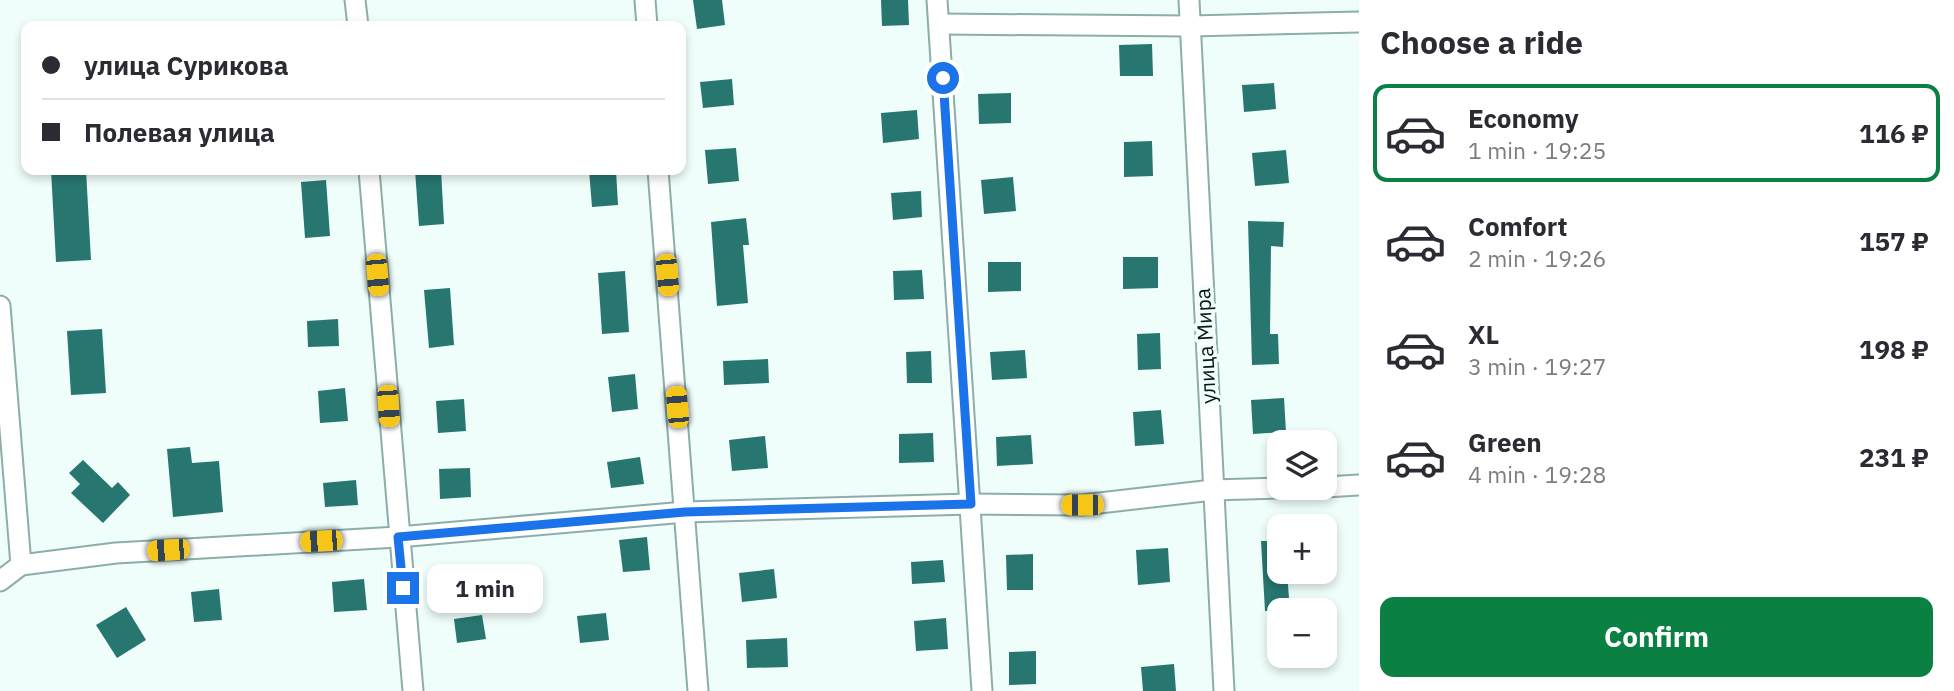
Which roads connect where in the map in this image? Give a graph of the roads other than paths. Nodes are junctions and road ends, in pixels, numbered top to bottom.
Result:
1 (355, 0) edge
2 (645, 0) edge
3 (937, 0) edge
4 (1189, 0) edge
5 (357, 21) edge
6 (647, 21) edge
7 (1359, 22) edge
8 (939, 24) junction
9 (1191, 26) junction
10 (369, 175) edge
11 (658, 175) edge
12 (0, 306) edge
13 (1359, 485) edge
14 (1337, 486) edge
15 (1267, 488) edge
16 (1213, 490) junction
17 (971, 504) junction
18 (685, 512) junction
19 (398, 537) junction
20 (21, 565) junction
21 (0, 581) edge
22 (0, 591) edge
23 (413, 691) edge
24 (698, 691) edge
25 (982, 691) edge
26 (1224, 691) edge

1 - 5 street
2 - 6 street
3 - 8 street
4 - 9 street, улица Мира
7 - 9 street
8 - 9 street
8 - 17 street
9 - 16 street, улица Мира
10 - 19 street
11 - 18 street
12 - 20 street
13 - 14 street
15 - 16 street
16 - 17 street
16 - 26 street, улица Мира
17 - 18 street
17 - 25 street
18 - 19 street
18 - 24 street
19 - 20 street
19 - 23 street
20 - 21 street
20 - 22 street

